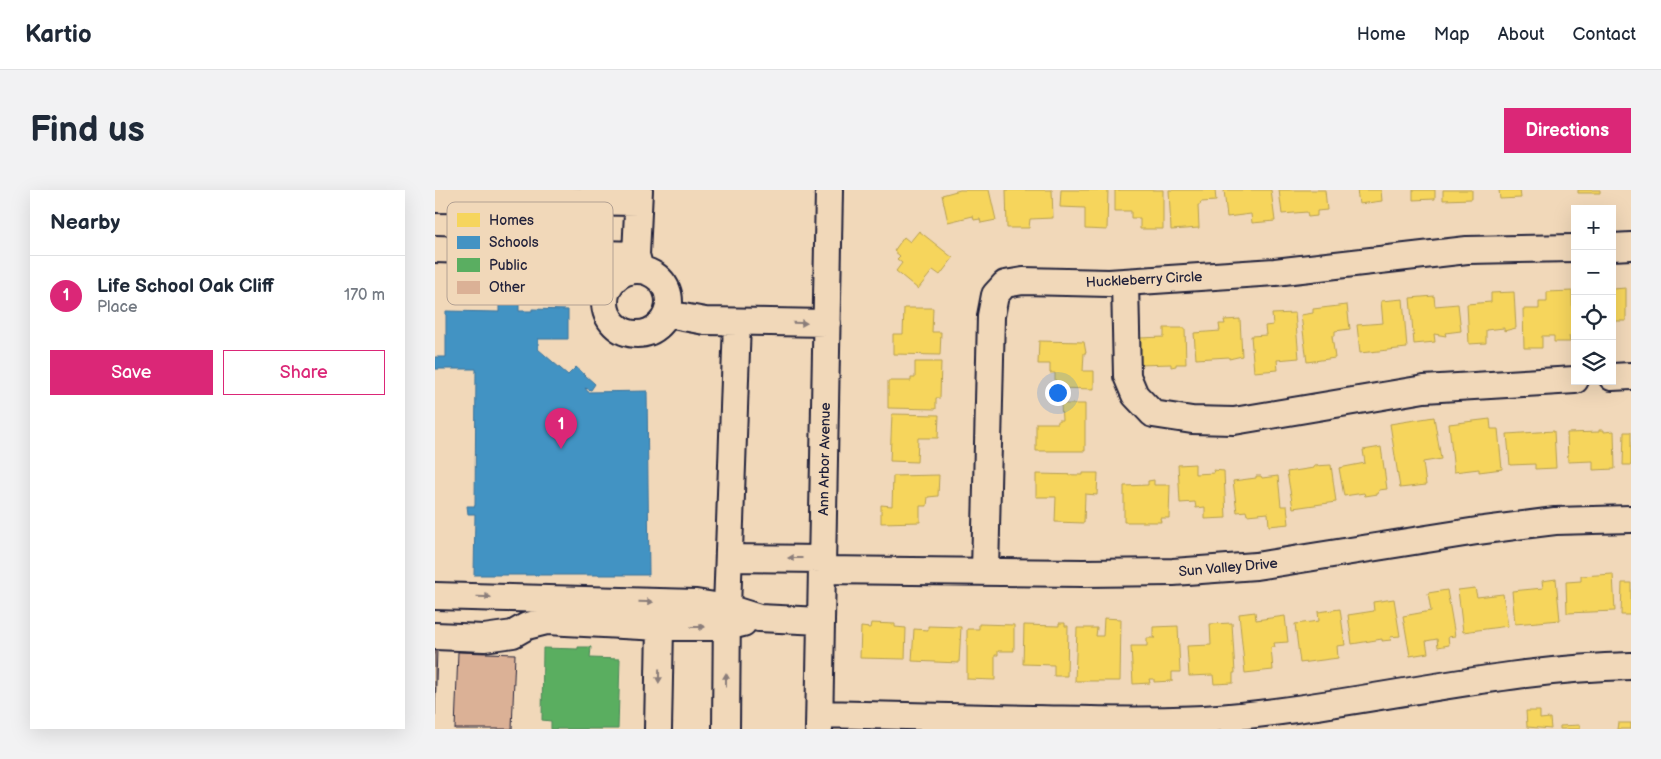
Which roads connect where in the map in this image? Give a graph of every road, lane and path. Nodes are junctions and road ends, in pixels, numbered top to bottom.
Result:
1 (829, 190) edge
2 (639, 196) edge
3 (435, 199) edge
4 (1631, 246) edge
5 (1616, 247) edge
6 (1571, 248) edge
7 (613, 260) edge
8 (638, 262) junction
9 (613, 280) edge
10 (1125, 282) junction
11 (605, 305) edge
12 (667, 314) junction
13 (737, 322) junction
14 (827, 323) junction
15 (1631, 376) edge
16 (1616, 377) edge
17 (1571, 380) edge
18 (1631, 519) edge
19 (729, 558) junction
20 (822, 564) junction
21 (985, 572) junction
22 (435, 596) edge
23 (727, 617) junction
24 (821, 621) junction
25 (660, 627) junction
26 (435, 636) edge
27 (1631, 666) edge
28 (819, 721) edge
29 (658, 729) edge
30 (726, 729) edge

1 - 14 street, Ann Arbor Avenue
2 - 3 street
2 - 8 street
4 - 5 street
6 - 10 street, Huckleberry Circle
7 - 8 street
8 - 9 street
8 - 12 street
10 - 17 street
10 - 21 street, Huckleberry Circle
11 - 12 street
12 - 13 street
13 -> 14 street
13 - 19 street
14 - 20 street, Ann Arbor Avenue
15 - 16 street
18 - 21 street, Sun Valley Drive
20 -> 19 street, Sun Valley Drive
19 - 23 street
20 - 21 street, Sun Valley Drive
20 - 24 street, Ann Arbor Avenue
22 -> 23 street
23 - 24 street
25 -> 23 street
30 -> 23 street
24 - 28 street, Ann Arbor Avenue
25 - 26 street
25 -> 29 street
27 - 28 street

